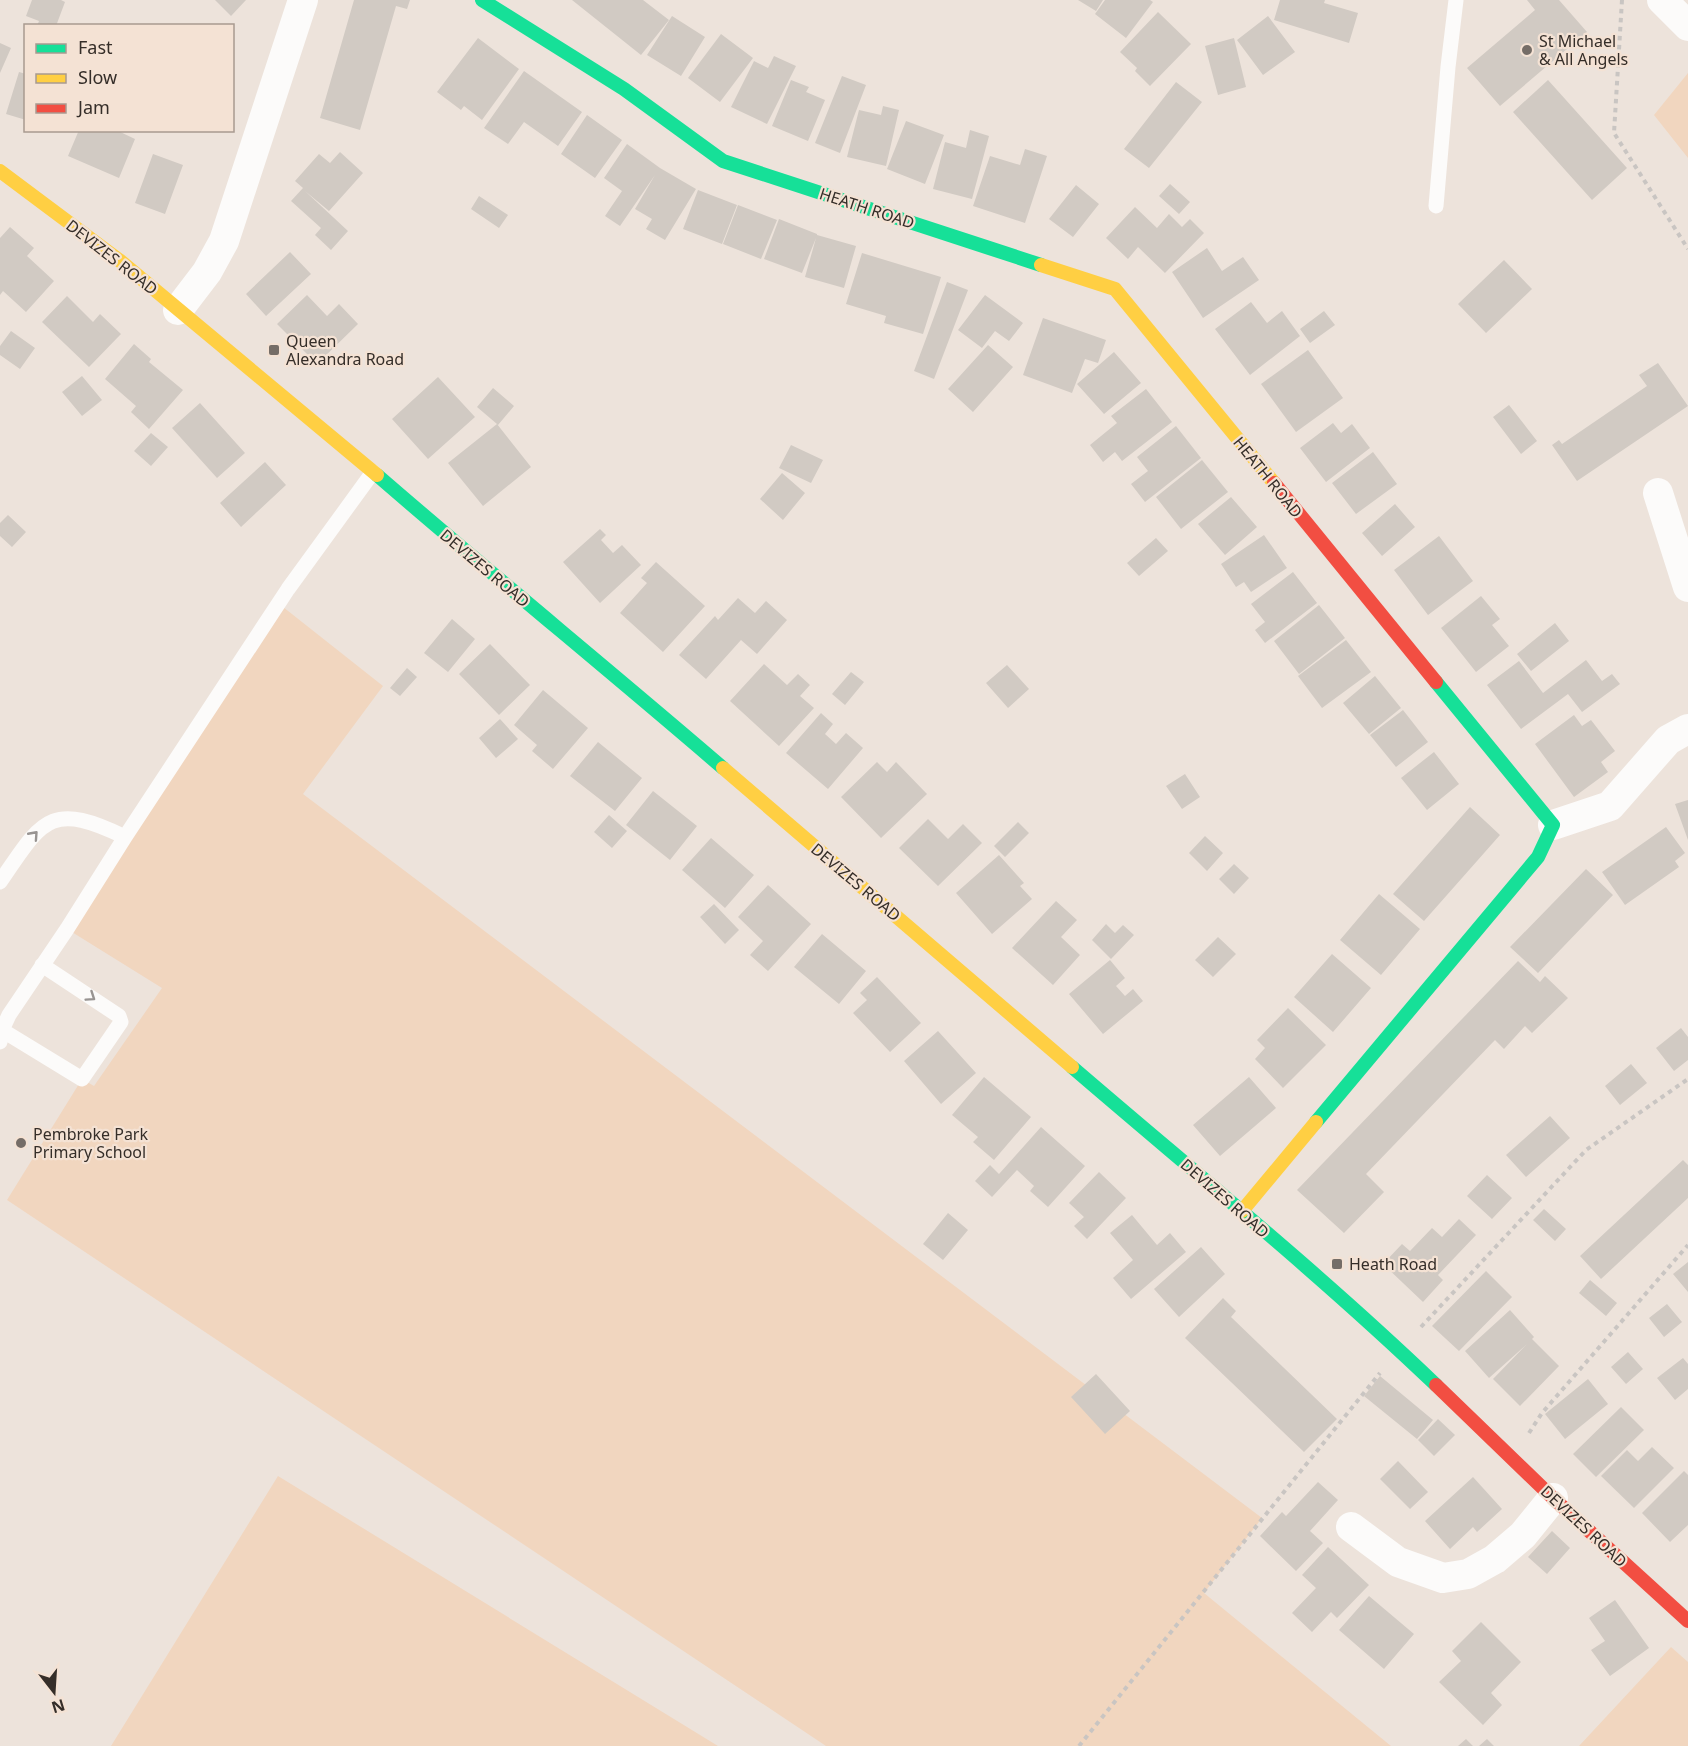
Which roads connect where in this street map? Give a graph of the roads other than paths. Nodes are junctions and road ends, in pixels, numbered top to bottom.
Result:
1 (303, 0) edge
2 (482, 0) edge
3 (1456, 0) edge
4 (1662, 0) edge
5 (1688, 26) edge
6 (0, 171) edge
7 (1436, 206) dead end
8 (178, 310) junction
9 (373, 472) junction
10 (1658, 493) dead end
11 (1688, 588) edge
12 (1688, 729) edge
13 (1552, 825) junction
14 (125, 837) junction
15 (0, 882) edge
16 (42, 965) junction
17 (1, 1034) edge
18 (1242, 1211) junction
19 (1553, 1498) junction
20 (1351, 1527) dead end
21 (1688, 1621) edge

1 - 8 street
2 - 13 main road, HEATH ROAD
3 - 7 lane
4 - 5 street
6 - 8 main road, DEVIZES ROAD
8 - 9 main road, DEVIZES ROAD
9 - 14 lane
9 - 18 main road, DEVIZES ROAD
10 - 11 street
12 - 13 street
13 - 18 main road
15 -> 14 lane
14 - 16 lane
16 - 17 lane
16 -> 17 lane
18 - 19 main road, DEVIZES ROAD
19 - 20 street
19 - 21 main road, DEVIZES ROAD

